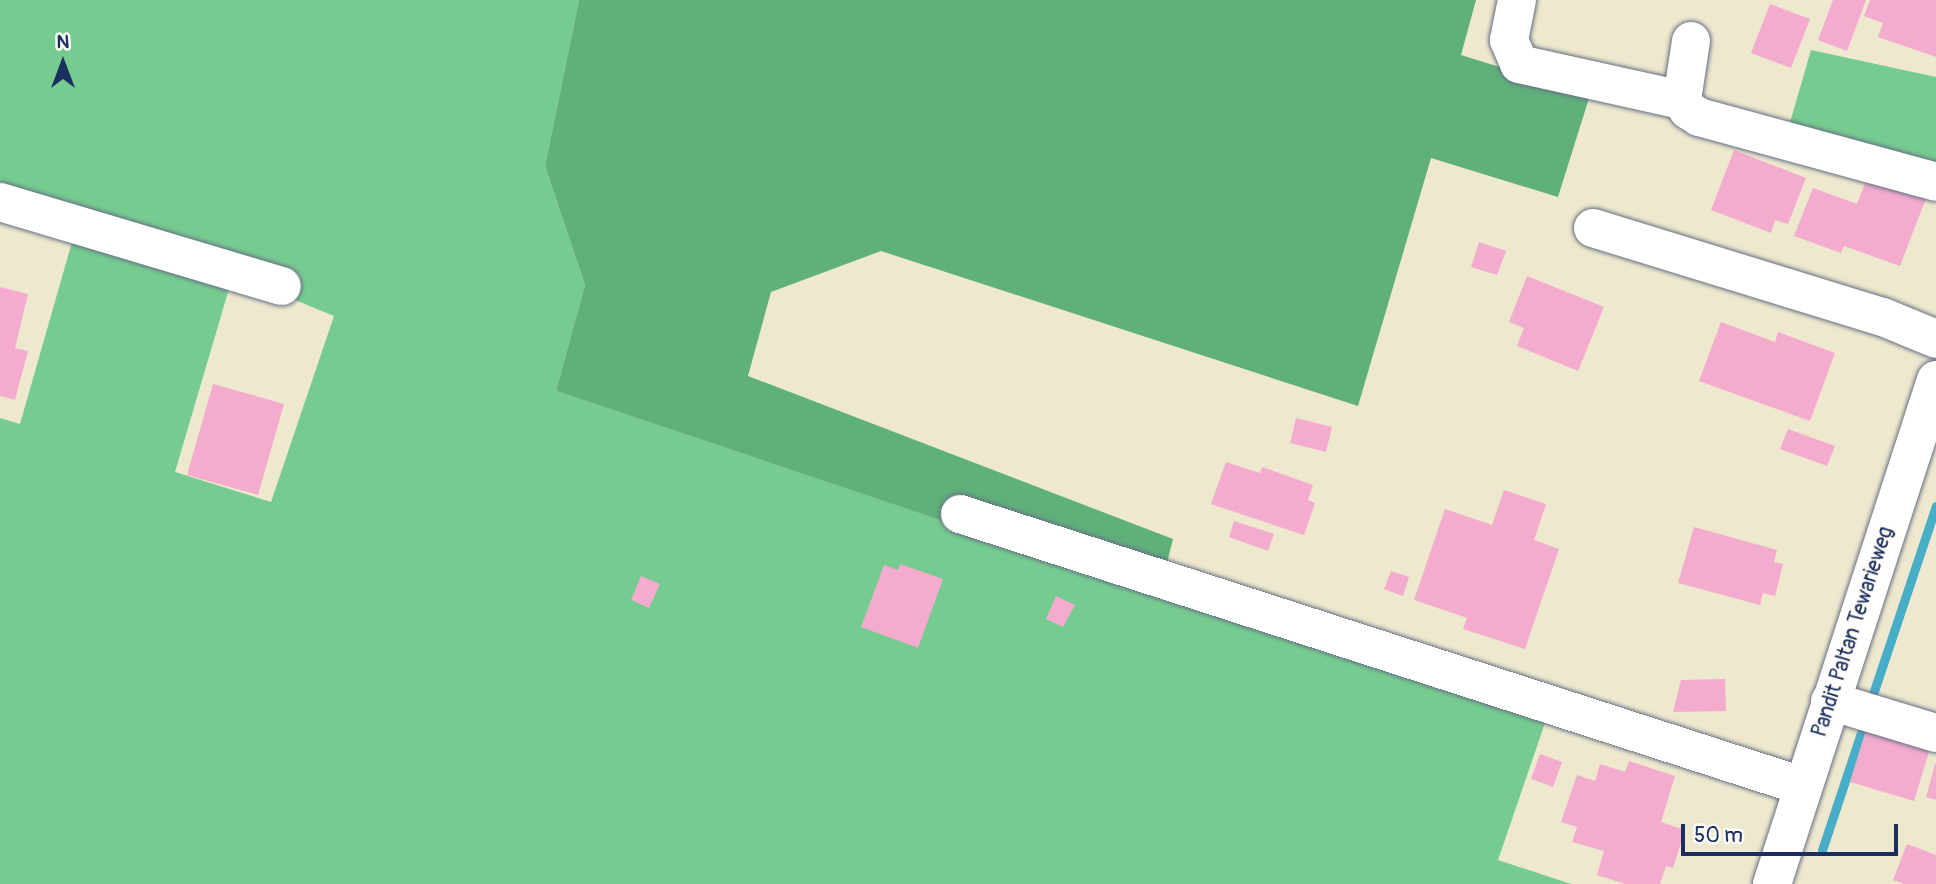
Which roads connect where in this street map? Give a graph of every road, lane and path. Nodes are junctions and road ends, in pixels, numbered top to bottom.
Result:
1 (1517, 0) edge
2 (1691, 41) dead end
3 (1682, 100) junction
4 (1936, 181) edge
5 (0, 202) edge
6 (1593, 228) dead end
7 (282, 286) dead end
8 (1936, 339) edge
9 (1936, 380) edge
10 (960, 514) dead end
11 (1830, 701) junction
12 (1936, 733) edge
13 (1802, 786) junction
14 (1783, 881) edge

1 - 3 street
2 - 3 street
3 - 4 street
5 - 7 street
6 - 8 street
9 - 11 street, Pandit Paltan Tewarieweg
10 - 13 street
11 - 12 street
11 - 13 street, Pandit Paltan Tewarieweg
13 - 14 street, Pandit Paltan Tewarieweg

